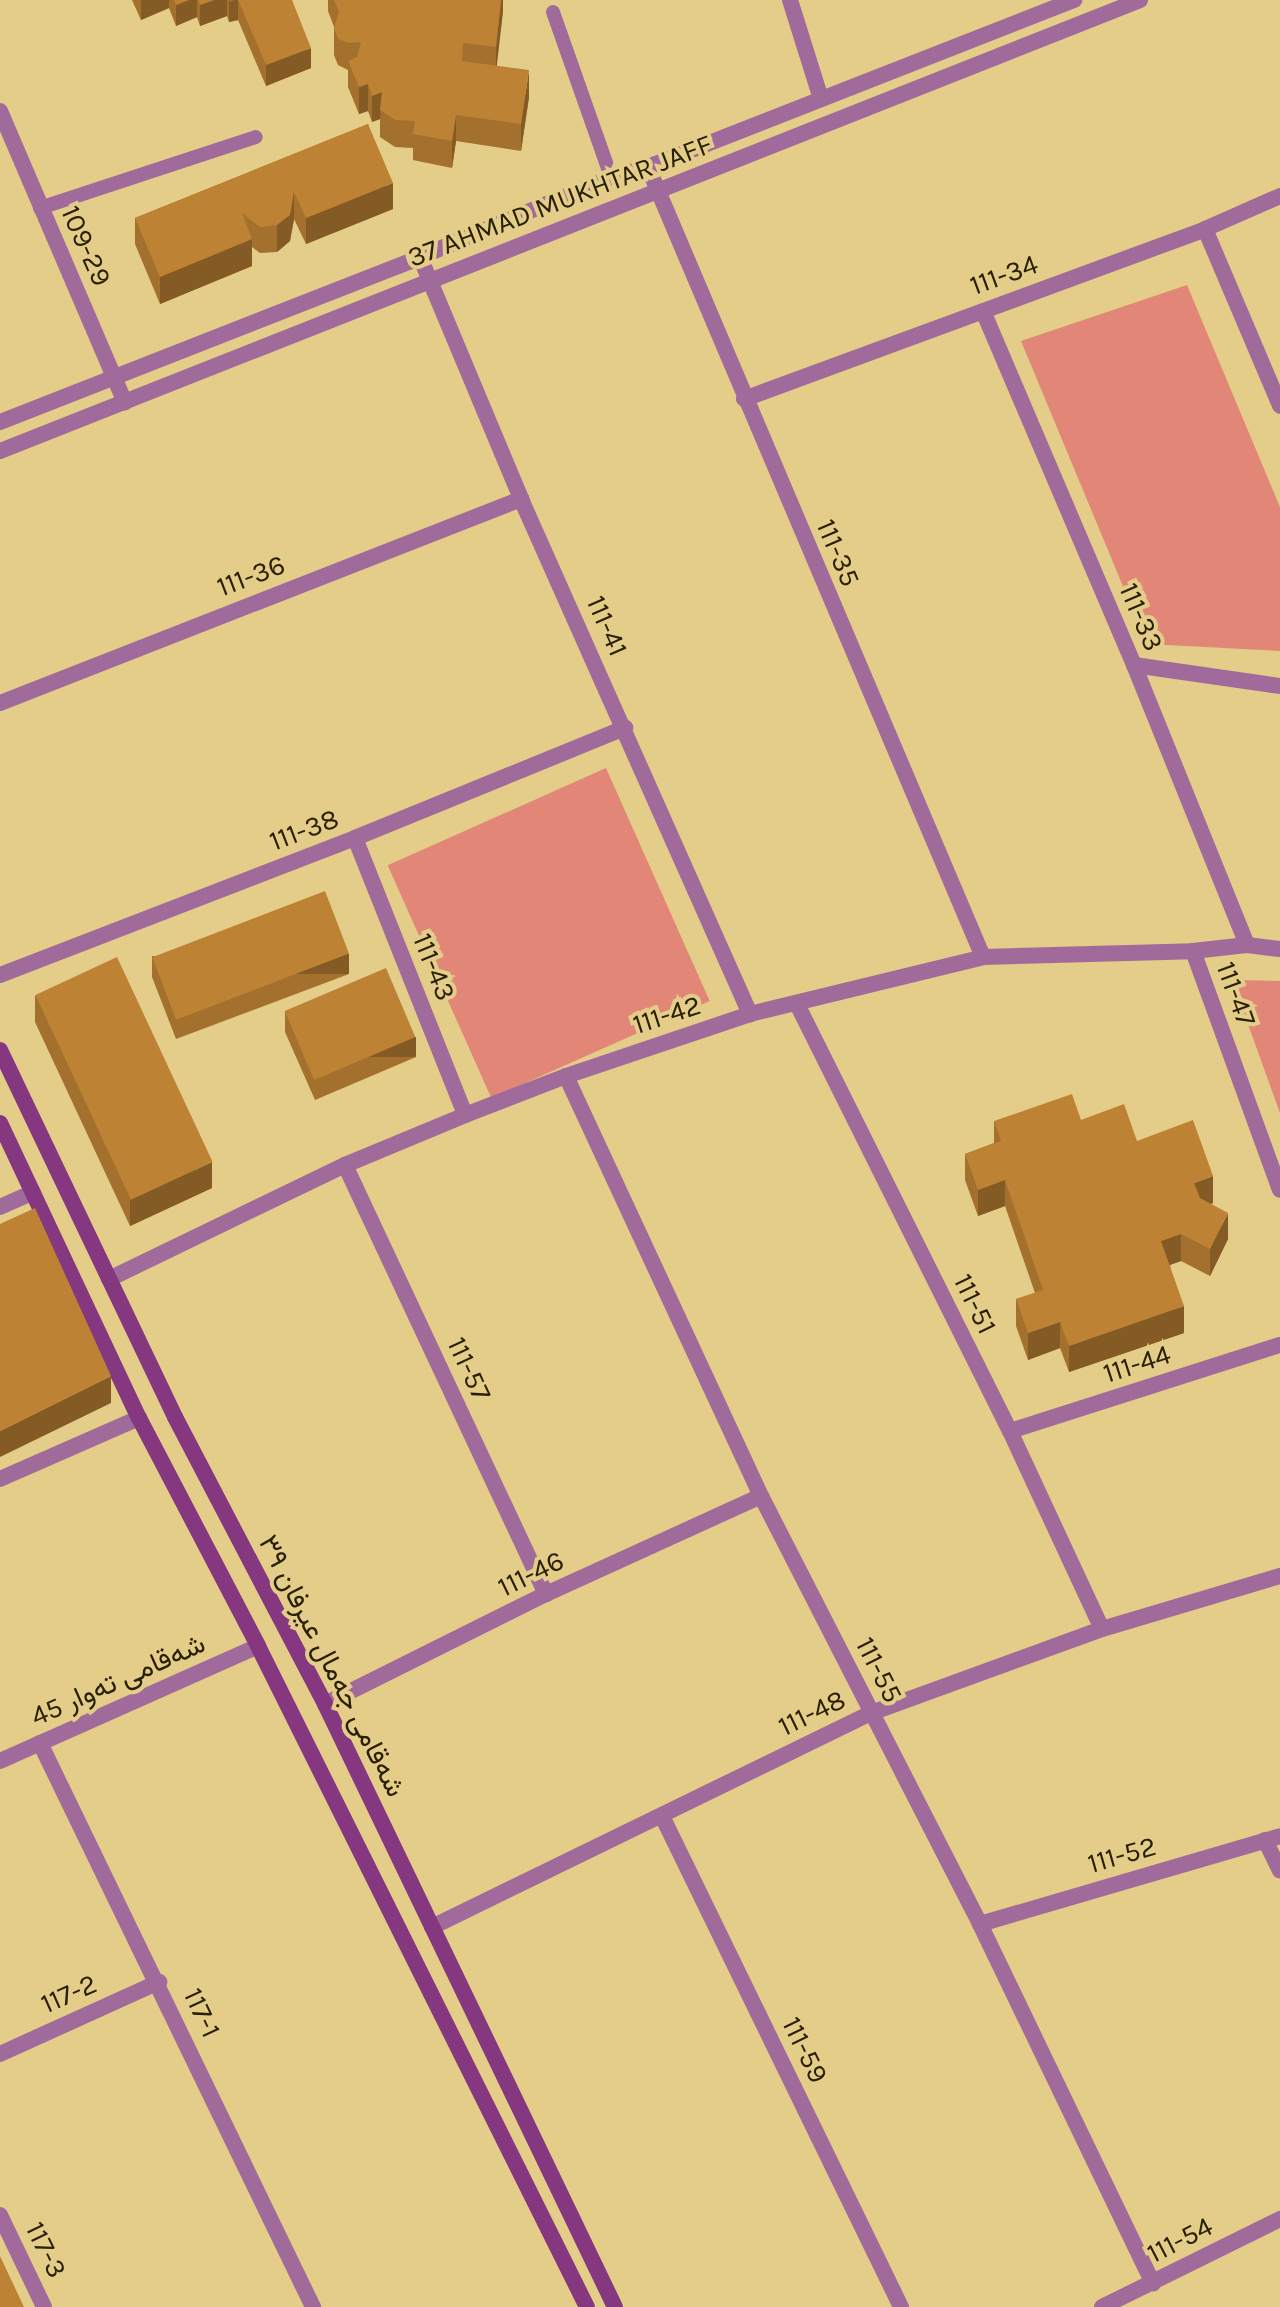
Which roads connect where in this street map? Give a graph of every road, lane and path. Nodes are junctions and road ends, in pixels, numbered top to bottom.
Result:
1 (790, 0) edge
2 (1074, 0) edge
3 (1140, 0) edge
4 (553, 12) dead end
5 (821, 99) junction
6 (0, 111) edge
7 (256, 137) dead end
8 (648, 167) junction
9 (611, 177) junction
10 (658, 191) junction
11 (1280, 196) edge
12 (40, 208) junction
13 (1205, 229) junction
14 (420, 257) junction
15 (429, 280) junction
16 (983, 311) junction
17 (115, 378) junction
18 (744, 399) junction
19 (125, 402) junction
20 (1280, 406) edge
21 (0, 422) edge
22 (0, 451) edge
23 (521, 499) junction
24 (1134, 665) junction
25 (1280, 686) edge
26 (0, 703) edge
27 (625, 728) junction
28 (355, 838) junction
29 (1247, 945) junction
30 (1280, 949) edge
31 (1193, 951) junction
32 (983, 957) junction
33 (0, 975) edge
34 (797, 1004) junction
35 (750, 1014) junction
36 (0, 1050) edge
37 (566, 1076) junction
38 (465, 1115) junction
39 (0, 1123) edge
40 (345, 1165) junction
41 (1280, 1190) edge
42 (33, 1192) junction
43 (0, 1207) edge
44 (109, 1279) junction
45 (1280, 1345) edge
46 (139, 1418) junction
47 (1010, 1431) junction
48 (0, 1479) edge
49 (761, 1496) junction
50 (1280, 1576) edge
51 (546, 1594) junction
52 (1102, 1629) junction
53 (258, 1646) junction
54 (325, 1704) junction
55 (871, 1713) junction
56 (40, 1743) junction
57 (0, 1761) edge
58 (662, 1816) junction
59 (1272, 1838) edge
60 (1280, 1871) edge
61 (980, 1924) junction
62 (432, 1927) junction
63 (159, 1982) junction
64 (0, 2054) edge
65 (0, 2215) edge
66 (1280, 2219) edge
67 (1153, 2283) junction
68 (44, 2307) edge
69 (313, 2307) edge
70 (587, 2307) edge
71 (615, 2307) edge
72 (901, 2307) edge
73 (1102, 2307) edge

1 - 5 street
2 - 5 street, 37 AHMAD MUKHTAR JAFF
3 - 10 street, 37 AHMAD MUKHTAR JAFF
4 - 9 lane
5 - 8 street, 37 AHMAD MUKHTAR JAFF
6 - 12 street, 109-29
7 - 12 lane
8 - 9 street, 37 AHMAD MUKHTAR JAFF
8 - 10 street, 111-35
9 - 14 street, 37 AHMAD MUKHTAR JAFF
10 - 15 street, 37 AHMAD MUKHTAR JAFF
10 - 18 street, 111-35
11 - 13 street, 111-34
12 - 17 street, 109-29
13 - 16 street, 111-34
13 - 20 street
14 - 15 street, 111-41
14 - 17 street, 37 AHMAD MUKHTAR JAFF
15 - 19 street, 37 AHMAD MUKHTAR JAFF
15 - 23 street, 111-41
16 - 18 street, 111-34
16 - 24 street, 111-33
17 - 19 street, 109-29
17 - 21 street, 37 AHMAD MUKHTAR JAFF
18 - 32 street, 111-35
19 - 22 street, 37 AHMAD MUKHTAR JAFF
23 - 26 street, 111-36
23 - 27 street, 111-41
24 - 25 street
24 - 29 street, 111-33
27 - 28 street, 111-38
27 - 35 street, 111-41
28 - 33 street, 111-38
28 - 38 street, 111-43
29 - 30 street, 111-42
29 - 31 street, 111-42
31 - 32 street, 111-42
31 - 41 street, 111-47
32 - 34 street, 111-42
34 - 35 street, 111-42
34 - 47 street, 111-51
35 - 37 street, 111-42
36 - 44 main road, شەقامی جەمال عیرفان ٣٩
37 - 38 street, 111-42
37 - 49 street, 111-55
38 - 40 street, 111-42
39 - 42 main road, شەقامی جەمال عیرفان ٣٩
40 - 44 street, 111-42
40 - 51 street, 111-57
42 - 43 street
42 - 46 main road, شەقامی جەمال عیرفان ٣٩
44 - 54 main road, شەقامی جەمال عیرفان ٣٩
45 - 47 street, 111-44
46 - 48 street
46 - 53 main road, شەقامی جەمال عیرفان ٣٩
47 - 52 street, 111-51
49 - 51 street, 111-46
49 - 55 street, 111-55
50 - 52 street, 111-48
51 - 54 street, 111-46
52 - 55 street, 111-48
53 - 56 street, شەقامی تەوار 45
53 - 70 main road, شەقامی جەمال عیرفان ٣٩
54 - 62 main road, شەقامی جەمال عیرفان ٣٩
55 - 58 street, 111-48
55 - 61 street, 111-55
56 - 57 street, شەقامی تەوار 45
56 - 63 street, 117-1
58 - 62 street, 111-48
58 - 72 street, 111-59
59 - 60 street
59 - 61 street, 111-52
61 - 67 street, 111-55
62 - 71 main road, شەقامی جەمال عیرفان ٣٩
63 - 64 street, 117-2
63 - 69 street, 117-1
65 - 68 street, 117-3
66 - 67 street, 111-54
67 - 73 street, 111-54

